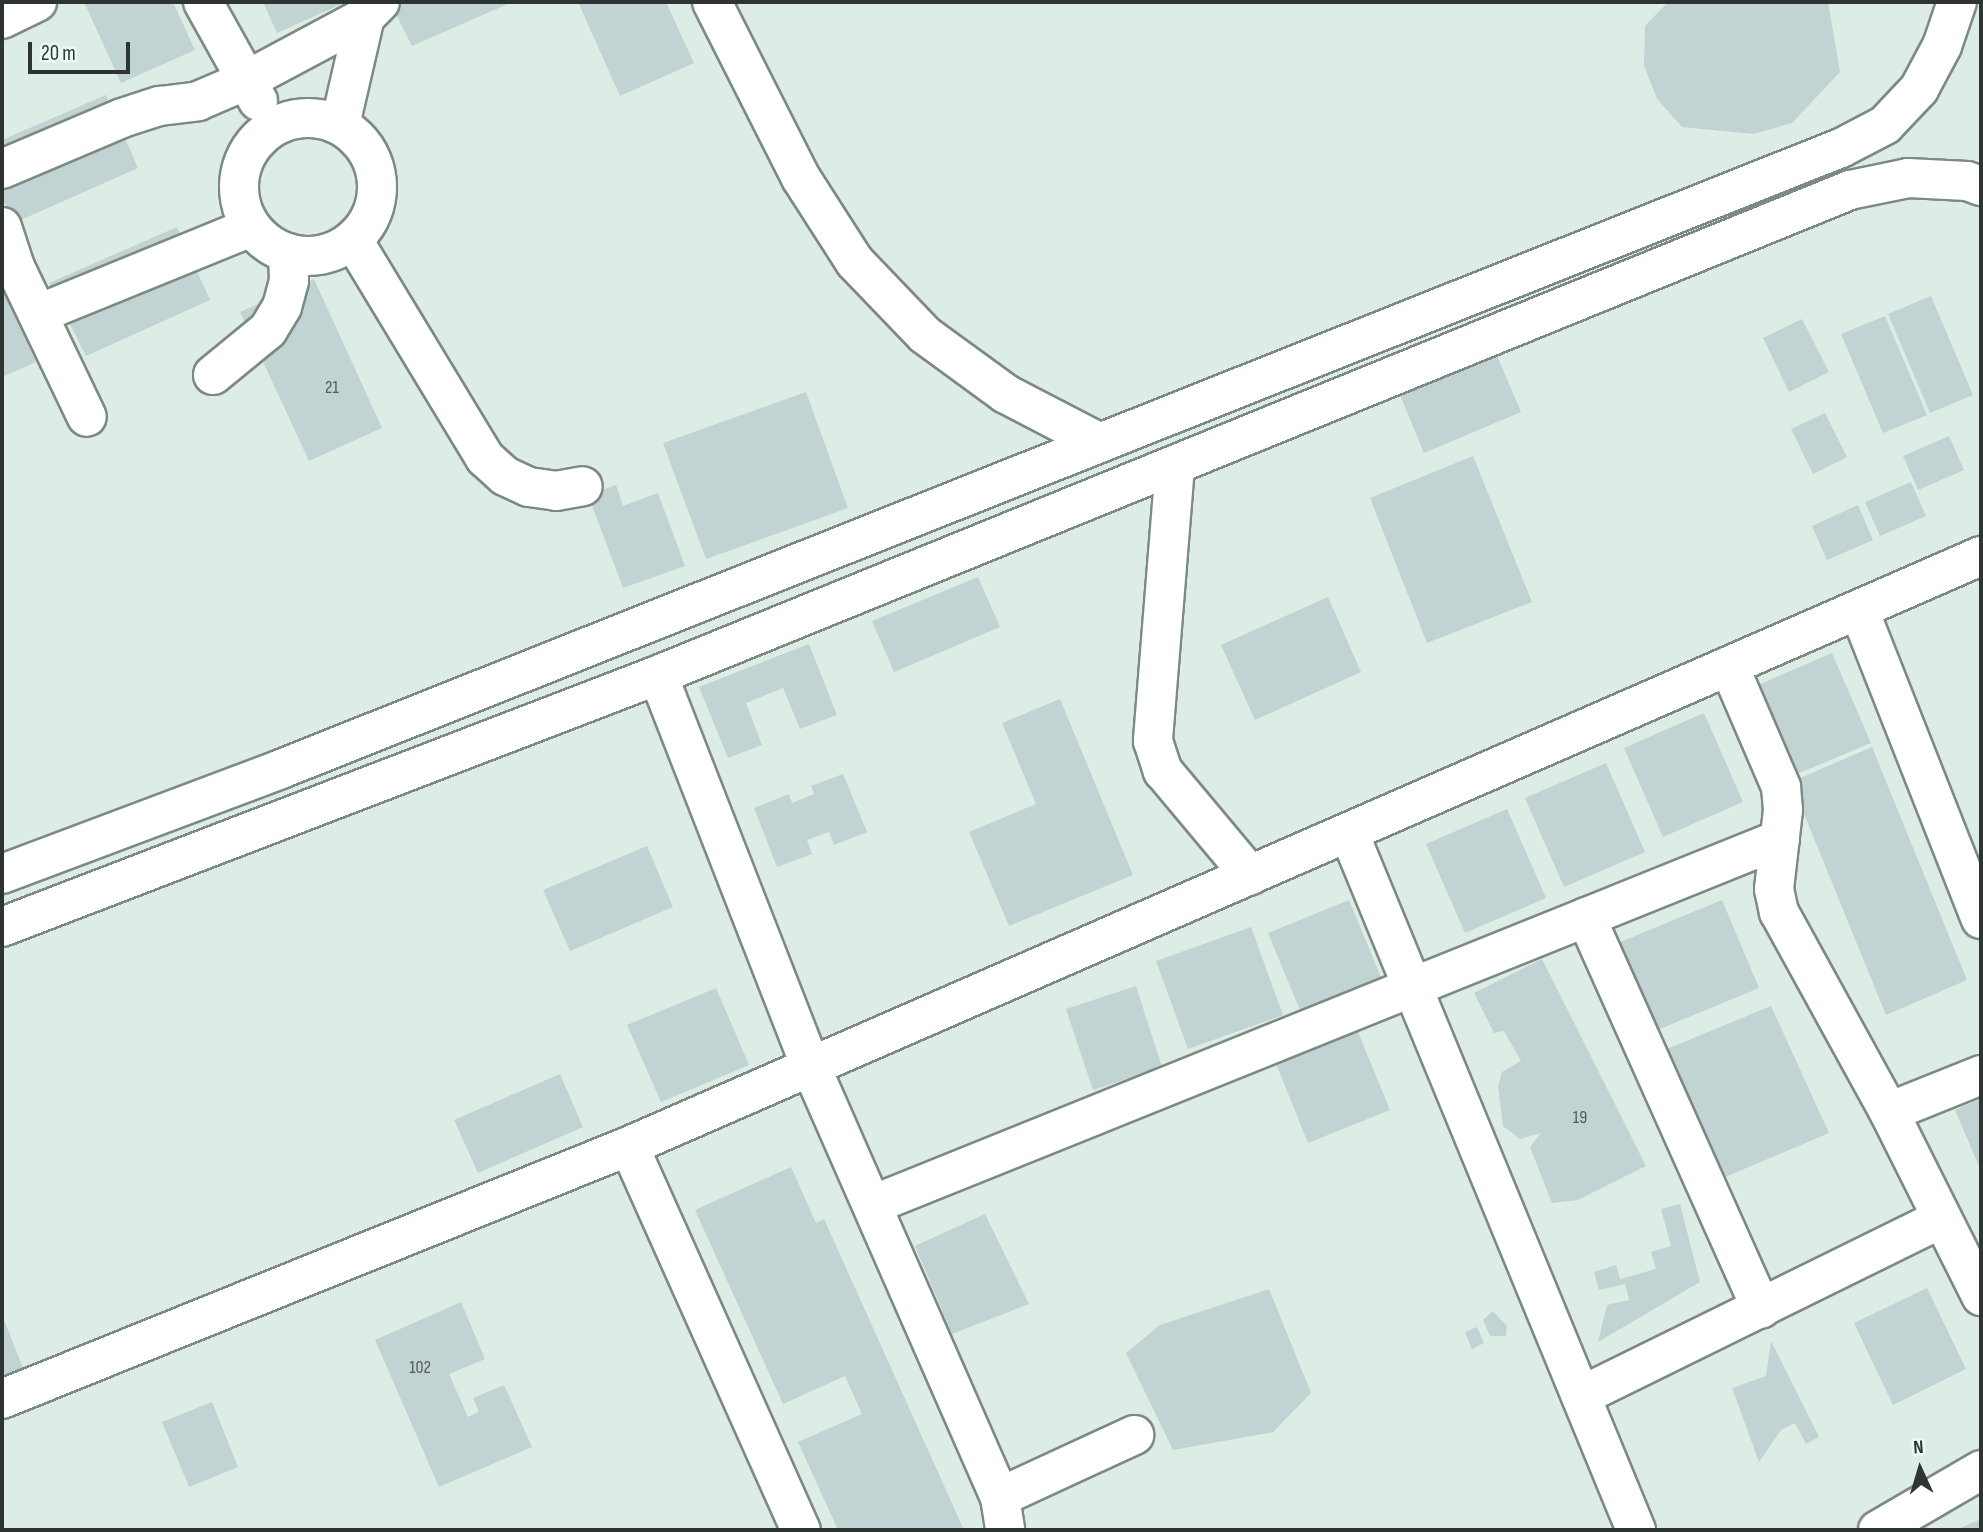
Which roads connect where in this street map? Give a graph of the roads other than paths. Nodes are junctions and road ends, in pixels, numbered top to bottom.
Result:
1 (37, 2) edge
2 (202, 2) edge
3 (712, 2) edge
4 (1957, 2) edge
5 (372, 9) edge
6 (2, 19) edge
7 (247, 80) junction
8 (340, 125) junction
9 (273, 127) junction
10 (2, 170) edge
11 (1981, 186) edge
12 (2, 227) edge
13 (251, 227) junction
14 (353, 240) junction
15 (1600, 243) junction
16 (288, 253) junction
17 (1618, 287) junction
18 (38, 314) junction
19 (213, 375) dead end
20 (87, 417) dead end
21 (1100, 443) junction
22 (1175, 466) junction
23 (583, 486) dead end
24 (1981, 556) edge
25 (1859, 610) junction
26 (1729, 666) junction
27 (658, 675) junction
28 (281, 769) junction
29 (300, 815) junction
30 (1349, 832) junction
31 (1780, 839) junction
32 (2, 874) edge
33 (1250, 875) junction
34 (1586, 917) junction
35 (1981, 919) edge
36 (2, 927) edge
37 (1413, 986) junction
38 (811, 1067) junction
39 (1981, 1075) edge
40 (1889, 1112) junction
41 (629, 1146) junction
42 (872, 1205) junction
43 (1941, 1219) junction
44 (1981, 1296) edge
45 (1761, 1309) junction
46 (1581, 1396) junction
47 (2, 1399) edge
48 (1135, 1435) dead end
49 (1981, 1470) edge
50 (1002, 1514) edge
51 (801, 1530) edge
52 (1636, 1530) edge
53 (1878, 1530) edge

1 - 6 street
2 - 7 street
3 - 21 street
4 - 15 street
5 - 7 street
5 - 8 street
7 - 9 street
7 - 10 street
8 - 9 street
8 - 14 street
9 - 13 street
11 - 17 street
12 - 18 street
13 - 16 street
13 - 18 street
14 - 16 street
14 - 23 street
15 - 17 street
15 - 21 street
16 - 19 street
17 - 22 street
18 - 20 street
21 - 28 street
22 - 27 street
22 - 33 street
24 - 25 street
25 - 26 street
25 - 35 street
26 - 30 street
26 - 31 street
27 - 29 street
27 - 38 street
28 - 29 street
28 - 32 street
29 - 36 street
30 - 33 street
30 - 37 street
31 - 34 street
31 - 40 street
33 - 38 street
34 - 37 street
34 - 45 street
37 - 42 street
37 - 46 street
38 - 41 street
38 - 42 street
39 - 40 street
40 - 43 street
41 - 47 street
41 - 51 street
42 - 50 street
43 - 44 street
43 - 45 street
45 - 46 street
46 - 52 street
48 - 50 street
49 - 53 street

